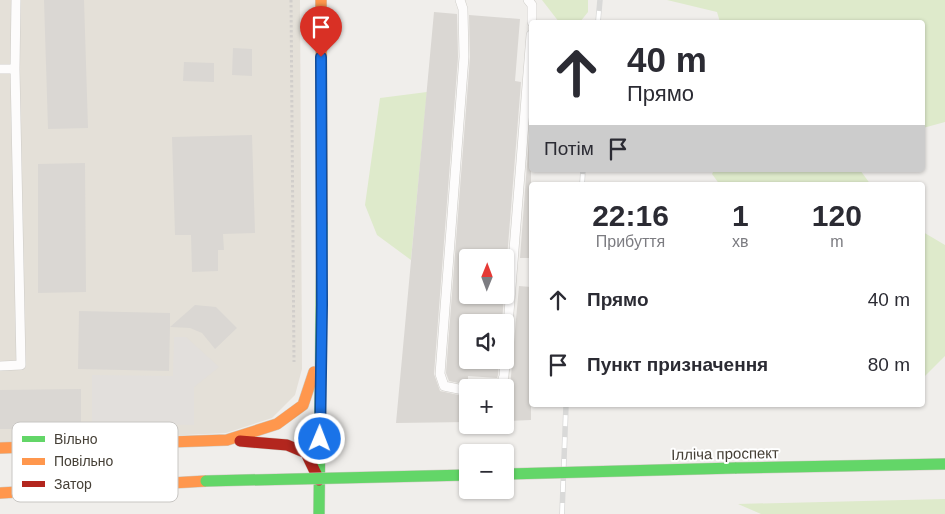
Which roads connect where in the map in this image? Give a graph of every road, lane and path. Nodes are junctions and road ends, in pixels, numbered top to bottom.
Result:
1 (16, 0) edge
2 (291, 0) edge
3 (321, 0) edge
4 (460, 0) edge
5 (528, 0) edge
6 (532, 20) edge
7 (529, 60) edge
8 (0, 69) edge
9 (15, 69) junction
10 (322, 305) junction
11 (294, 363) dead end
12 (0, 366) edge
13 (503, 379) edge
14 (459, 389) edge
15 (228, 440) junction
16 (178, 442) edge
17 (945, 464) edge
18 (459, 474) edge
19 (514, 474) edge
20 (178, 481) edge
21 (206, 481) junction
22 (320, 482) junction
23 (178, 483) edge
24 (319, 514) edge

1 - 9 lane
2 - 11 path
3 - 10 main road
4 - 14 lane
5 - 6 lane
7 - 13 lane
8 - 9 lane
9 - 12 lane
10 - 15 main road
10 - 22 main road
15 - 16 main road
15 - 22 main road
17 - 19 main road, Ілліча проспект, bridge
18 - 21 main road, bridge
20 - 21 lane
21 - 23 main road
22 - 24 main road

